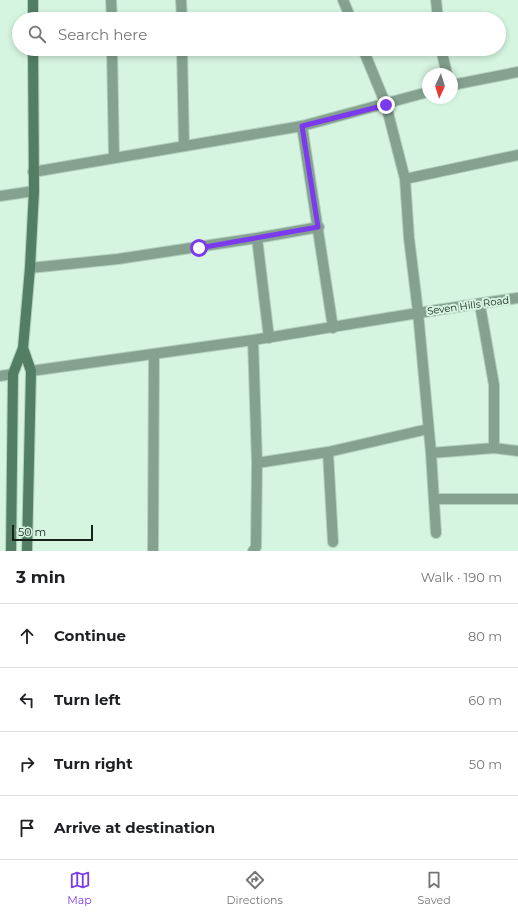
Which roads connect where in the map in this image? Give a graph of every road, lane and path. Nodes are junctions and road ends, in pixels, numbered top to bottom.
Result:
1 (33, 0) edge
2 (111, 0) edge
3 (181, 0) edge
4 (343, 0) edge
5 (436, 0) edge
6 (33, 12) edge
7 (112, 12) edge
8 (182, 12) edge
9 (348, 12) edge
10 (437, 12) edge
11 (33, 56) edge
12 (112, 56) edge
13 (182, 56) edge
14 (366, 56) edge
15 (443, 56) edge
16 (446, 68) edge
17 (518, 72) edge
18 (458, 84) edge
19 (422, 94) edge
20 (386, 105) junction
21 (302, 126) junction
22 (184, 145) junction
23 (518, 155) edge
24 (114, 158) junction
25 (33, 172) junction
26 (405, 179) junction
27 (34, 191) junction
28 (0, 196) edge
29 (318, 227) junction
30 (257, 238) junction
31 (30, 268) junction
32 (518, 298) edge
33 (480, 305) junction
34 (418, 312) junction
35 (333, 328) junction
36 (269, 338) junction
37 (253, 340) junction
38 (24, 348) junction
39 (154, 354) junction
40 (31, 371) junction
41 (13, 374) junction
42 (0, 376) edge
43 (428, 429) junction
44 (494, 448) junction
45 (518, 451) edge
46 (328, 452) junction
47 (431, 453) junction
48 (257, 462) junction
49 (518, 499) edge
50 (435, 500) junction
51 (436, 533) dead end
52 (333, 542) dead end
53 (11, 551) edge
54 (27, 551) edge
55 (153, 551) edge
56 (253, 551) edge

1 - 6 street
2 - 7 street
3 - 8 street
4 - 9 street
5 - 10 street
11 - 25 street
12 - 24 street
13 - 22 street
14 - 20 street
15 - 16 street
17 - 18 street
19 - 20 street
20 - 21 street
20 - 26 street
21 - 22 street
21 - 29 street
22 - 24 street
23 - 26 street
24 - 25 street
25 - 27 street
26 - 34 street
27 - 28 street
27 - 31 street
29 - 30 street
29 - 35 street
30 - 31 street
30 - 36 street
31 - 38 street
32 - 33 street, Seven Hills Road
33 - 34 street, Seven Hills Road
33 - 44 street
34 - 35 street, Seven Hills Road
34 - 43 street
35 - 36 street, Seven Hills Road
36 - 37 street, Seven Hills Road
37 - 39 street, Seven Hills Road
37 - 48 street
38 - 40 street
38 - 41 street
39 - 40 street, Seven Hills Road
39 - 55 street
40 - 54 street
41 - 42 street
41 - 53 street
43 - 46 street
43 - 47 street
44 - 45 street
44 - 47 street
46 - 48 street
46 - 52 street
47 - 50 street
48 - 56 street
49 - 50 street
50 - 51 street

